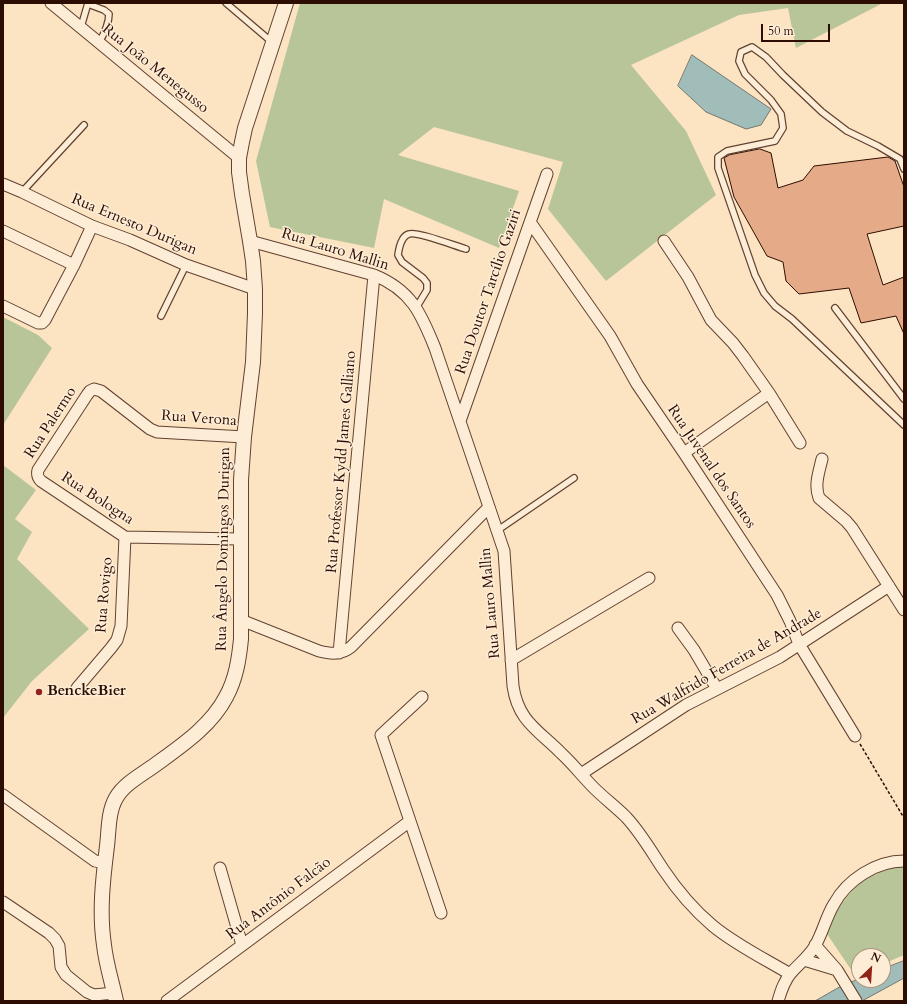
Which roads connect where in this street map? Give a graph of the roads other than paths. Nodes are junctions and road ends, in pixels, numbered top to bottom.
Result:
1 (51, 3) edge
2 (226, 3) edge
3 (286, 3) edge
4 (88, 4) edge
5 (81, 28) junction
6 (272, 42) junction
7 (99, 43) junction
8 (84, 125) dead end
9 (239, 158) junction
10 (904, 169) edge
11 (547, 174) dead end
12 (3, 184) edge
13 (22, 192) junction
14 (530, 222) junction
15 (90, 224) junction
16 (3, 231) edge
17 (250, 241) junction
18 (664, 241) dead end
19 (466, 250) dead end
20 (71, 264) junction
21 (186, 265) junction
22 (374, 274) junction
23 (255, 289) junction
24 (3, 306) edge
25 (416, 308) junction
26 (834, 308) dead end
27 (161, 316) dead end
28 (94, 389) joint
29 (769, 393) junction
30 (904, 399) edge
31 (460, 421) junction
32 (904, 425) edge
33 (244, 437) junction
34 (800, 443) dead end
35 (684, 453) junction
36 (822, 459) dead end
37 (37, 475) joint
38 (574, 478) dead end
39 (489, 507) junction
40 (498, 530) junction
41 (125, 538) junction
42 (240, 540) junction
43 (648, 578) dead end
44 (889, 586) junction
45 (904, 610) edge
46 (241, 620) junction
47 (678, 628) dead end
48 (799, 644) junction
49 (339, 653) junction
50 (511, 660) junction
51 (77, 688) dead end
52 (718, 688) junction
53 (422, 697) dead end
54 (855, 736) road end
55 (581, 774) junction
56 (3, 795) edge
57 (410, 821) junction
58 (904, 861) edge
59 (105, 863) junction
60 (220, 868) dead end
61 (3, 902) edge
62 (441, 913) dead end
63 (815, 945) junction
64 (242, 946) junction
65 (804, 960) junction
66 (790, 974) junction
67 (840, 974) junction
68 (115, 997) edge
69 (167, 1001) edge
70 (778, 1001) edge
71 (856, 1001) edge

1 - 5 street, Rua João Menegusso
2 - 6 lane
3 - 6 street, Rua Ângelo Domingos Durigan
4 - 5 lane
4 - 7 lane
5 - 7 street, Rua João Menegusso
6 - 9 street, Rua Ângelo Domingos Durigan
7 - 9 street, Rua João Menegusso
8 - 13 lane
9 - 17 street, Rua Ângelo Domingos Durigan
10 - 32 lane
11 - 14 street, Rua Doutor Tarcílio Gaziri
12 - 13 street, Rua Ernesto Durigan
13 - 15 street, Rua Ernesto Durigan
14 - 31 street, Rua Doutor Tarcílio Gaziri
14 - 35 street, Rua Juvenal dos Santos
15 - 20 street
15 - 21 street, Rua Ernesto Durigan
16 - 20 street
17 - 22 street, Rua Lauro Mallin
17 - 23 street, Rua Ângelo Domingos Durigan
18 - 29 street
19 - 25 lane
20 - 24 street
21 - 23 street, Rua Ernesto Durigan
21 - 27 lane
22 - 25 street, Rua Lauro Mallin
22 - 49 street, Rua Professor Kydd James Galliano
23 - 33 street, Rua Ângelo Domingos Durigan
25 - 31 street, Rua Lauro Mallin
26 - 30 lane
28 - 33 street, Rua Verona
28 - 37 street, Rua Palermo
29 - 34 street
29 - 35 street
31 - 39 street, Rua Lauro Mallin
33 - 42 street, Rua Ângelo Domingos Durigan
35 - 48 street, Rua Juvenal dos Santos
36 - 44 street
37 - 41 street, Rua Bologna
38 - 40 lane
39 - 40 street, Rua Lauro Mallin
39 - 49 street
40 - 50 street, Rua Lauro Mallin
41 - 42 street, Rua Bologna
41 - 51 street, Rua Rovigo
42 - 46 street, Rua Ângelo Domingos Durigan
43 - 50 street
44 - 45 street
44 - 48 street, Rua Walfrido Ferreira de Andrade
46 - 49 street
46 - 59 street, Rua Ângelo Domingos Durigan
47 - 52 street
48 - 52 street, Rua Walfrido Ferreira de Andrade
48 - 54 street, Rua Juvenal dos Santos
50 - 55 street, Rua Lauro Mallin
52 - 55 street, Rua Walfrido Ferreira de Andrade
53 - 57 street
55 - 66 street, Rua Lauro Mallin
56 - 59 street
57 - 62 street
57 - 64 street, Rua Antônio Falcão
58 - 63 street
59 - 68 street, Rua Ângelo Domingos Durigan
60 - 64 street
61 - 68 street
63 - 65 street
63 - 67 street
64 - 69 street, Rua Antônio Falcão
65 - 66 street
65 - 67 street
66 - 70 street
67 - 71 street

